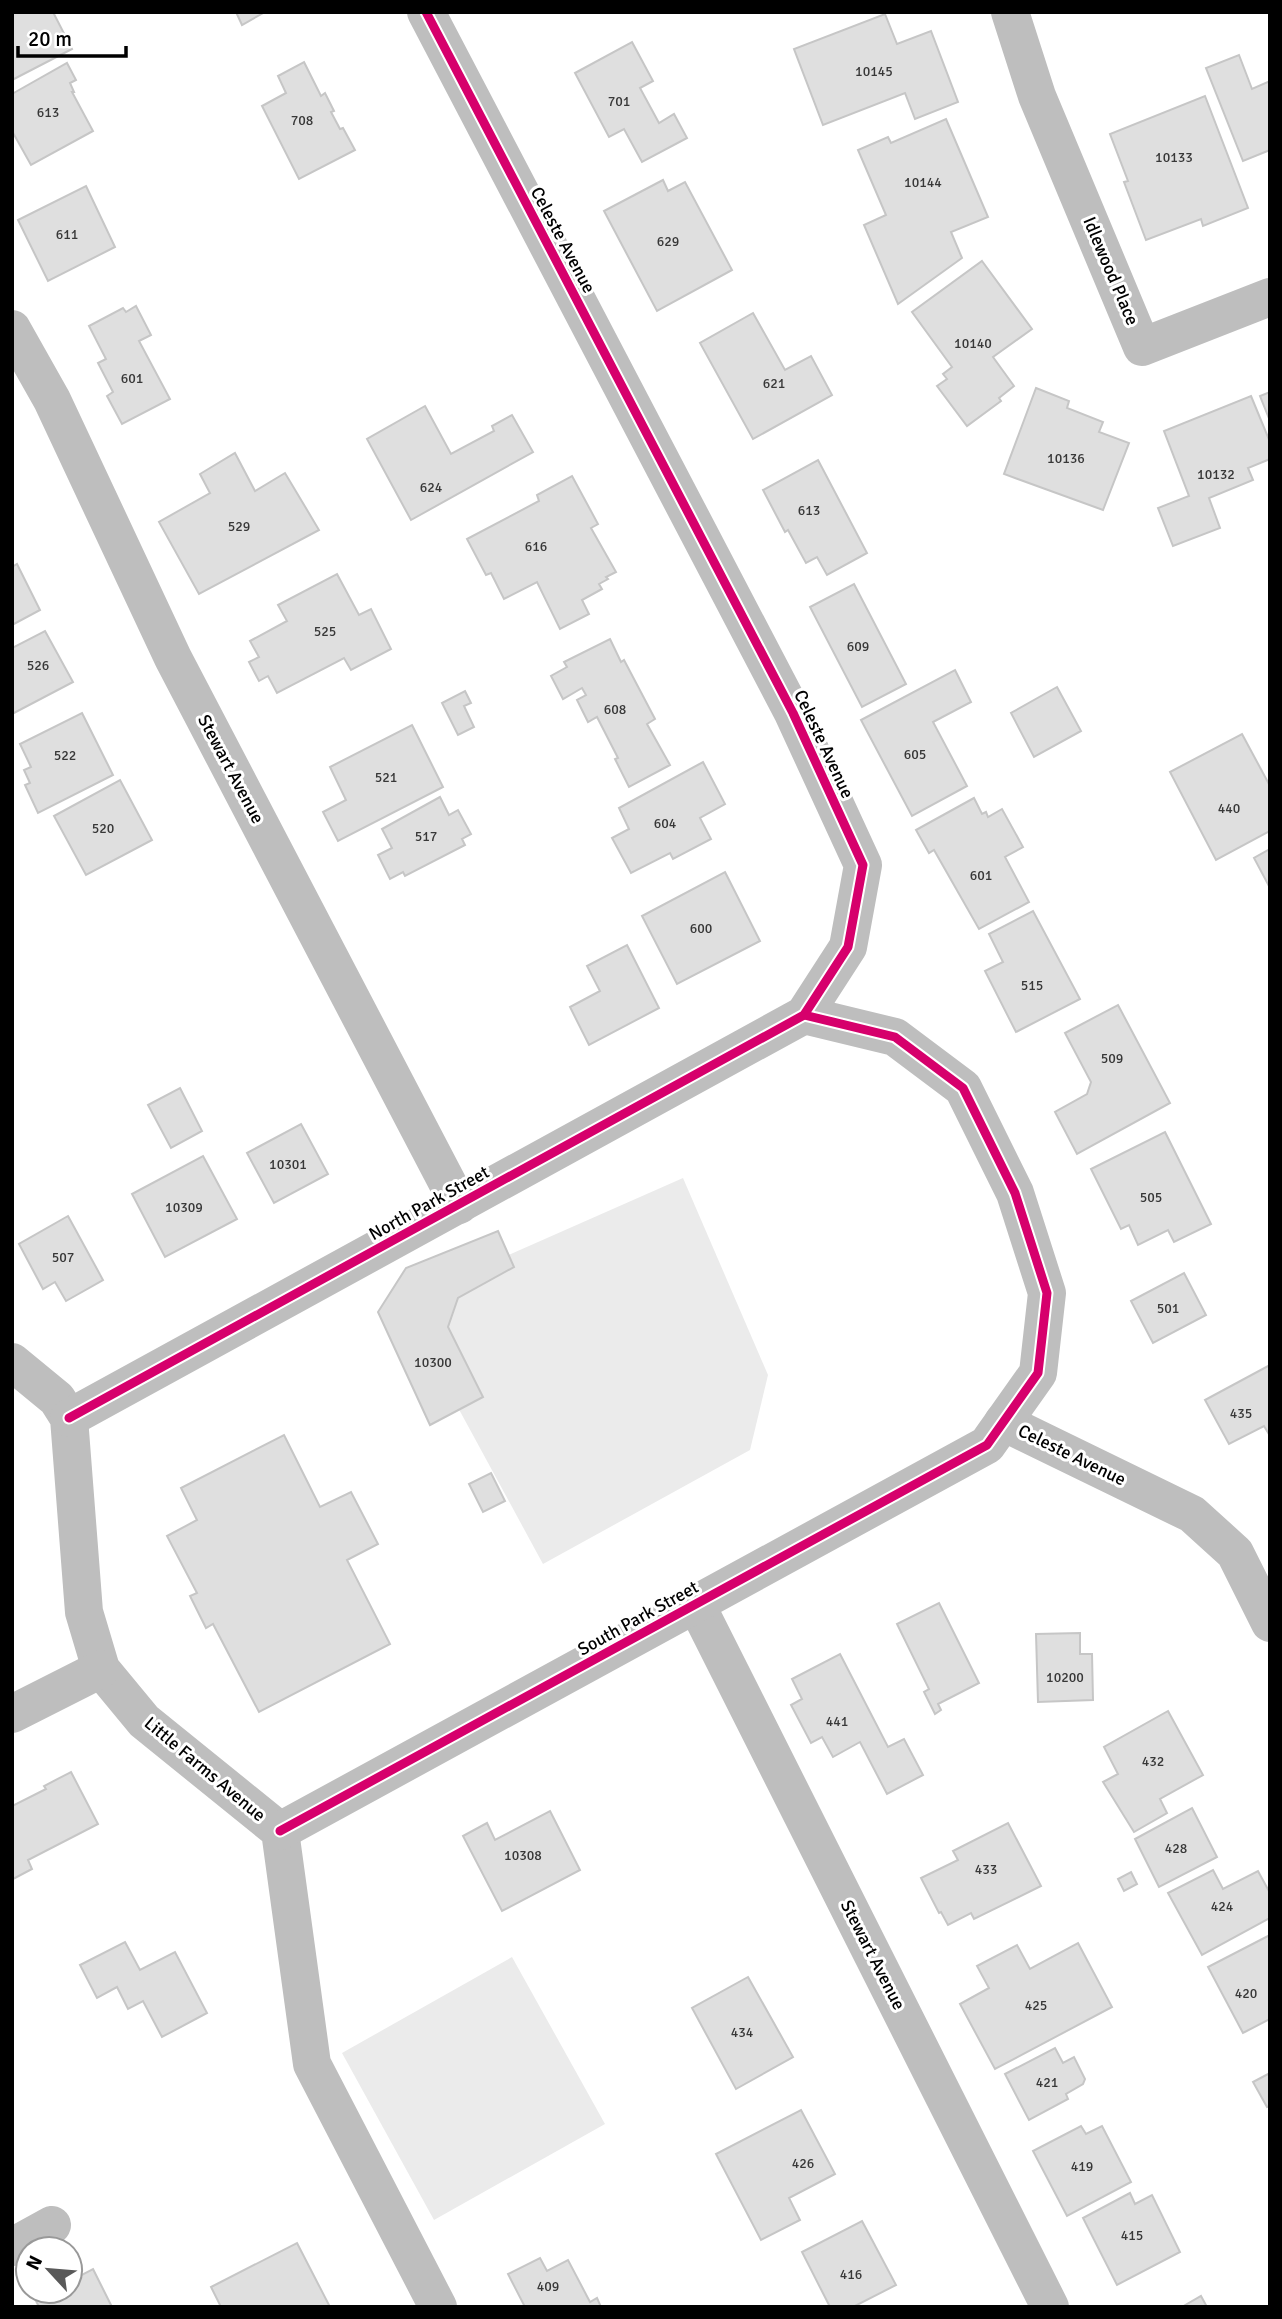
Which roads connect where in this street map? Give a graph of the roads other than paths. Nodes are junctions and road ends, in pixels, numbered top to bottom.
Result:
1 (426, 12) edge
2 (1010, 12) edge
3 (1270, 297) edge
4 (12, 329) edge
5 (804, 1015) junction
6 (459, 1205) junction
7 (12, 1362) edge
8 (69, 1418) junction
9 (1003, 1422) junction
10 (696, 1604) junction
11 (1270, 1623) edge
12 (101, 1669) junction
13 (12, 1714) edge
14 (280, 1831) junction
15 (52, 2225) dead end
16 (12, 2247) edge
17 (438, 2307) edge
18 (1050, 2307) edge

1 - 5 street, Celeste Avenue
2 - 3 street, Idlewood Place
4 - 6 street, Stewart Avenue
5 - 6 street, North Park Street
5 - 9 street, Celeste Avenue
6 - 8 street, North Park Street
7 - 8 street
8 - 12 street, Little Farms Avenue
9 - 10 street, South Park Street
9 - 11 street, Celeste Avenue
10 - 14 street, South Park Street
10 - 18 street, Stewart Avenue
12 - 13 street
12 - 14 street, Little Farms Avenue
14 - 17 street, Little Farms Avenue
15 - 16 street

